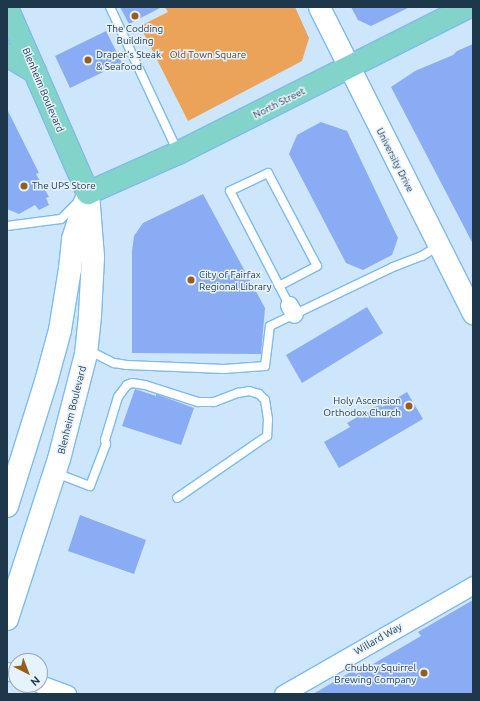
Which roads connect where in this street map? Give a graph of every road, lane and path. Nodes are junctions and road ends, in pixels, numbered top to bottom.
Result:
1 (110, 7) edge
2 (318, 7) edge
3 (7, 8) edge
4 (461, 11) edge
5 (7, 55) edge
6 (350, 68) junction
7 (35, 72) junction
8 (178, 153) junction
9 (88, 193) junction
10 (7, 226) edge
11 (438, 246) junction
12 (279, 286) junction
13 (291, 310) junction
14 (473, 313) edge
15 (86, 350) junction
16 (55, 473) junction
17 (177, 498) dead end
18 (7, 506) edge
19 (473, 585) edge
20 (7, 619) edge
21 (48, 687) edge
22 (67, 694) edge
23 (283, 694) edge

1 - 8 lane
2 - 6 street, University Drive
3 - 7 main road, Blenheim Boulevard
4 - 6 main road, North Street
5 - 7 main road
6 - 8 main road, North Street
6 - 11 street, University Drive
7 - 9 main road, Blenheim Boulevard
8 - 9 main road, North Street
9 - 10 lane
9 - 15 main road, Blenheim Boulevard
9 - 18 main road
11 - 13 lane
11 - 14 street, University Drive
12 - 12 lane
12 - 13 lane
13 - 15 lane
15 - 16 main road, Blenheim Boulevard
16 - 17 lane
16 - 20 main road, Blenheim Boulevard
19 - 23 street, Willard Way
21 - 22 street

